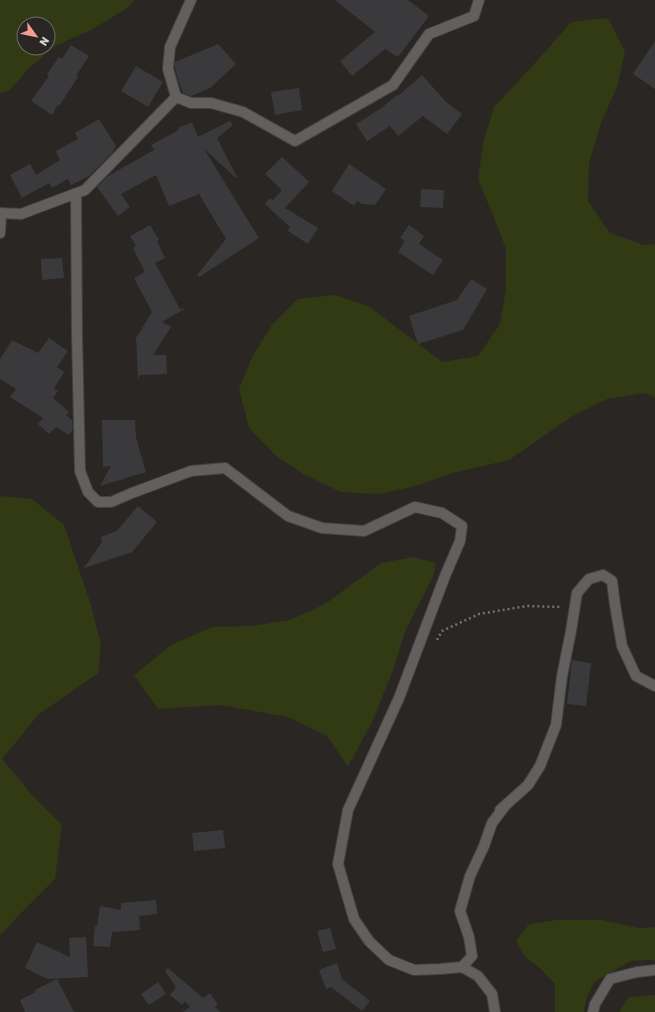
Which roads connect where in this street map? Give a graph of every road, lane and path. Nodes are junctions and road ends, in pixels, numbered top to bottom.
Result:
1 (191, 0) edge
2 (479, 0) edge
3 (176, 96) junction
4 (76, 194) junction
5 (0, 213) edge
6 (0, 233) edge
7 (575, 607) junction
8 (435, 644) dead end
9 (655, 686) edge
10 (462, 967) junction
11 (655, 970) edge
12 (495, 1012) edge
13 (593, 1012) edge

1 - 3 street
2 - 3 street
3 - 4 street
4 - 5 street
4 - 10 street
5 - 6 street
7 - 8 path
7 - 9 street
7 - 10 street
10 - 12 street
11 - 13 street

